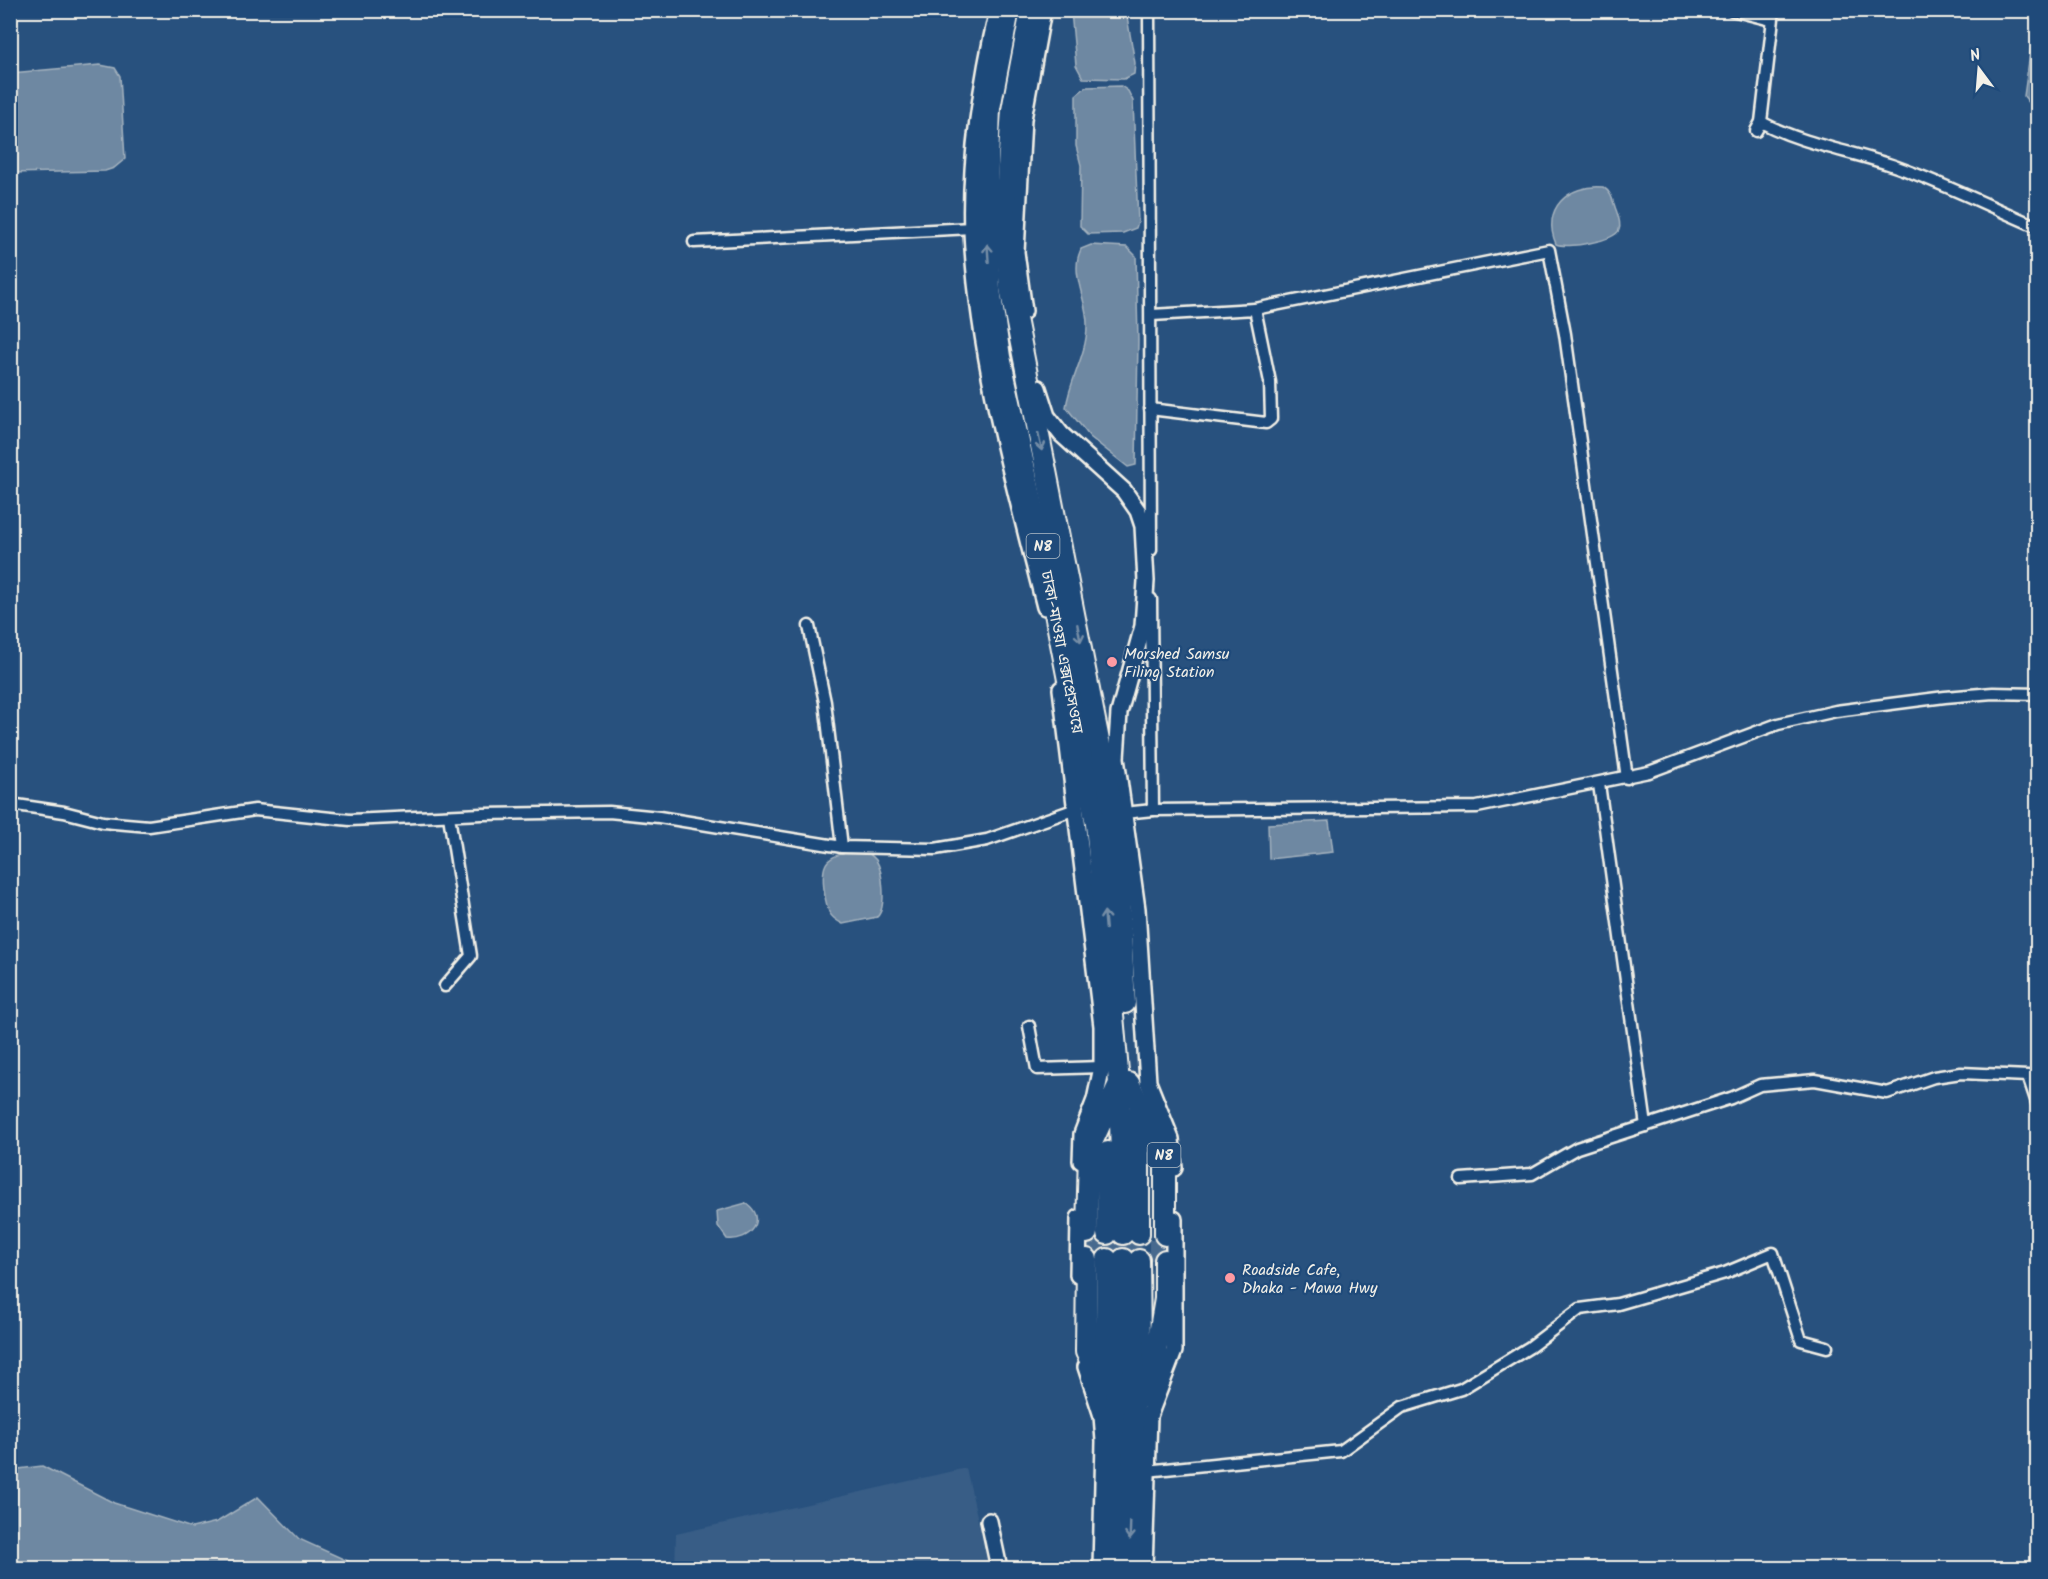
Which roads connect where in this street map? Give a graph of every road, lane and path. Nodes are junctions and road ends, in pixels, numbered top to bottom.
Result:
1 (998, 10) edge
2 (1009, 10) edge
3 (1031, 10) edge
4 (1043, 10) edge
5 (1149, 10) edge
6 (1732, 10) edge
7 (1773, 15) edge
8 (2037, 227) edge
9 (972, 228) junction
10 (694, 242) dead end
11 (1255, 309) junction
12 (1152, 315) junction
13 (1150, 409) junction
14 (809, 626) dead end
15 (2037, 694) edge
16 (1627, 778) junction
17 (1599, 784) junction
18 (10, 804) edge
19 (1076, 809) junction
20 (1153, 810) junction
21 (1124, 813) junction
22 (449, 816) junction
23 (842, 847) junction
24 (445, 986) dead end
25 (1029, 1026) dead end
26 (1102, 1067) junction
27 (1112, 1104) junction
28 (2037, 1106) edge
29 (1149, 1124) junction
30 (1646, 1126) junction
31 (1461, 1179) dead end
32 (1126, 1234) junction
33 (1126, 1259) junction
34 (1827, 1347) dead end
35 (1125, 1385) junction
36 (1146, 1472) junction
37 (989, 1521) dead end
38 (999, 1569) edge
39 (1101, 1569) edge
40 (1112, 1569) edge
41 (1129, 1569) edge
42 (1144, 1569) edge

1 - 9 street
27 -> 2 highway, ঢাকা-মাওয়া এক্সপ্রেসওয়ে / N8
3 -> 27 highway, ঢাকা-মাওয়া এক্সপ্রেসওয়ে / N8
4 - 21 street
5 - 12 street
6 - 7 street
7 - 8 street
9 - 10 street
9 - 19 street
11 - 12 street
11 - 13 street
11 - 16 street
12 - 13 street
13 - 20 street
14 - 23 street
15 - 16 street
16 - 17 street
17 - 20 street
17 - 30 street
18 - 22 street
19 - 23 street
19 - 26 street
20 - 21 street
21 - 36 street
22 - 23 street
22 - 24 street
25 - 26 street
26 - 39 street
27 - 29 highway, ঢাকা-মাওয়া এক্সপ্রেসওয়ে / N8
27 - 32 highway, ঢাকা-মাওয়া এক্সপ্রেসওয়ে / N8
27 - 32 highway, ঢাকা-মাওয়া এক্সপ্রেসওয়ে / N8
27 - 32 highway, ঢাকা-মাওয়া এক্সপ্রেসওয়ে / N8
28 - 30 street
29 - 32 highway, ঢাকা-মাওয়া এক্সপ্রেসওয়ে / N8
29 - 32 highway, ঢাকা-মাওয়া এক্সপ্রেসওয়ে / N8
30 - 31 street
33 - 35 highway
33 - 35 highway
33 - 35 highway
33 - 35 highway
33 - 35 highway
34 - 36 street
35 - 40 highway
35 -> 41 highway
36 - 42 street
37 - 38 street

